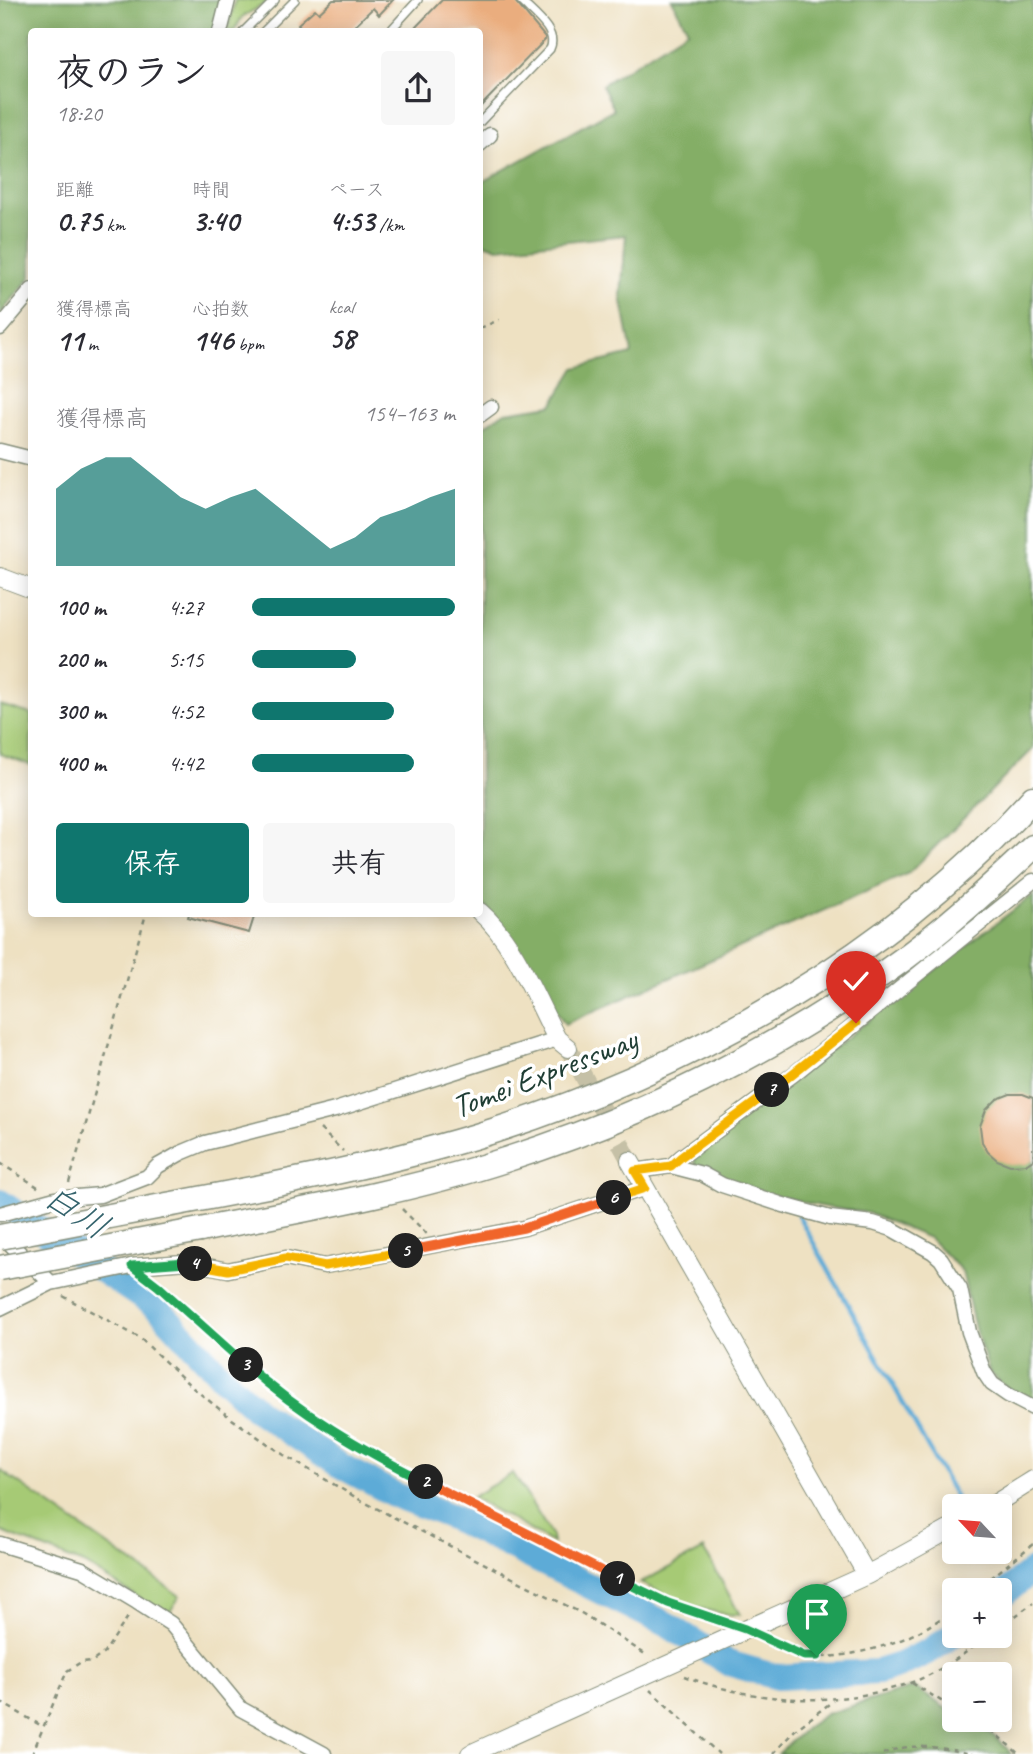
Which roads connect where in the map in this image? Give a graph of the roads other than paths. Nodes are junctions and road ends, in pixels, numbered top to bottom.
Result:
1 (228, 0) edge
2 (275, 0) edge
3 (295, 0) edge
4 (418, 0) edge
5 (520, 0) edge
6 (221, 28) edge
7 (247, 28) edge
8 (267, 28) edge
9 (393, 28) edge
10 (483, 119) edge
11 (28, 295) edge
12 (0, 328) edge
13 (0, 451) edge
14 (28, 458) edge
15 (0, 578) edge
16 (28, 588) edge
17 (1033, 798) edge
18 (1033, 847) edge
19 (1033, 881) edge
20 (483, 915) edge
21 (563, 1044) joint
22 (632, 1166) joint
23 (671, 1166) junction
24 (645, 1188) junction
25 (0, 1213) edge
26 (0, 1236) edge
27 (0, 1268) edge
28 (51, 1283) junction
29 (0, 1308) edge
30 (1033, 1408) edge
31 (1033, 1480) edge
32 (1011, 1494) edge
33 (942, 1534) edge
34 (1, 1545) edge
35 (867, 1575) junction
36 (324, 1754) edge
37 (470, 1754) edge

1 - 6 street
2 - 7 lane
3 - 8 lane
4 - 9 lane
5 - 10 lane
11 - 12 street
13 - 14 street
15 - 16 street
17 - 26 highway, Tomei Expressway, bridge
18 - 27 highway, Tomei Expressway, bridge
19 - 23 street
20 - 21 street
21 - 25 street
22 - 23 street
22 - 24 street
23 - 30 street
24 - 28 street
24 - 35 street
26 - 28 street
28 - 29 street
31 - 32 street
33 - 35 street
34 - 36 street
35 - 37 street

